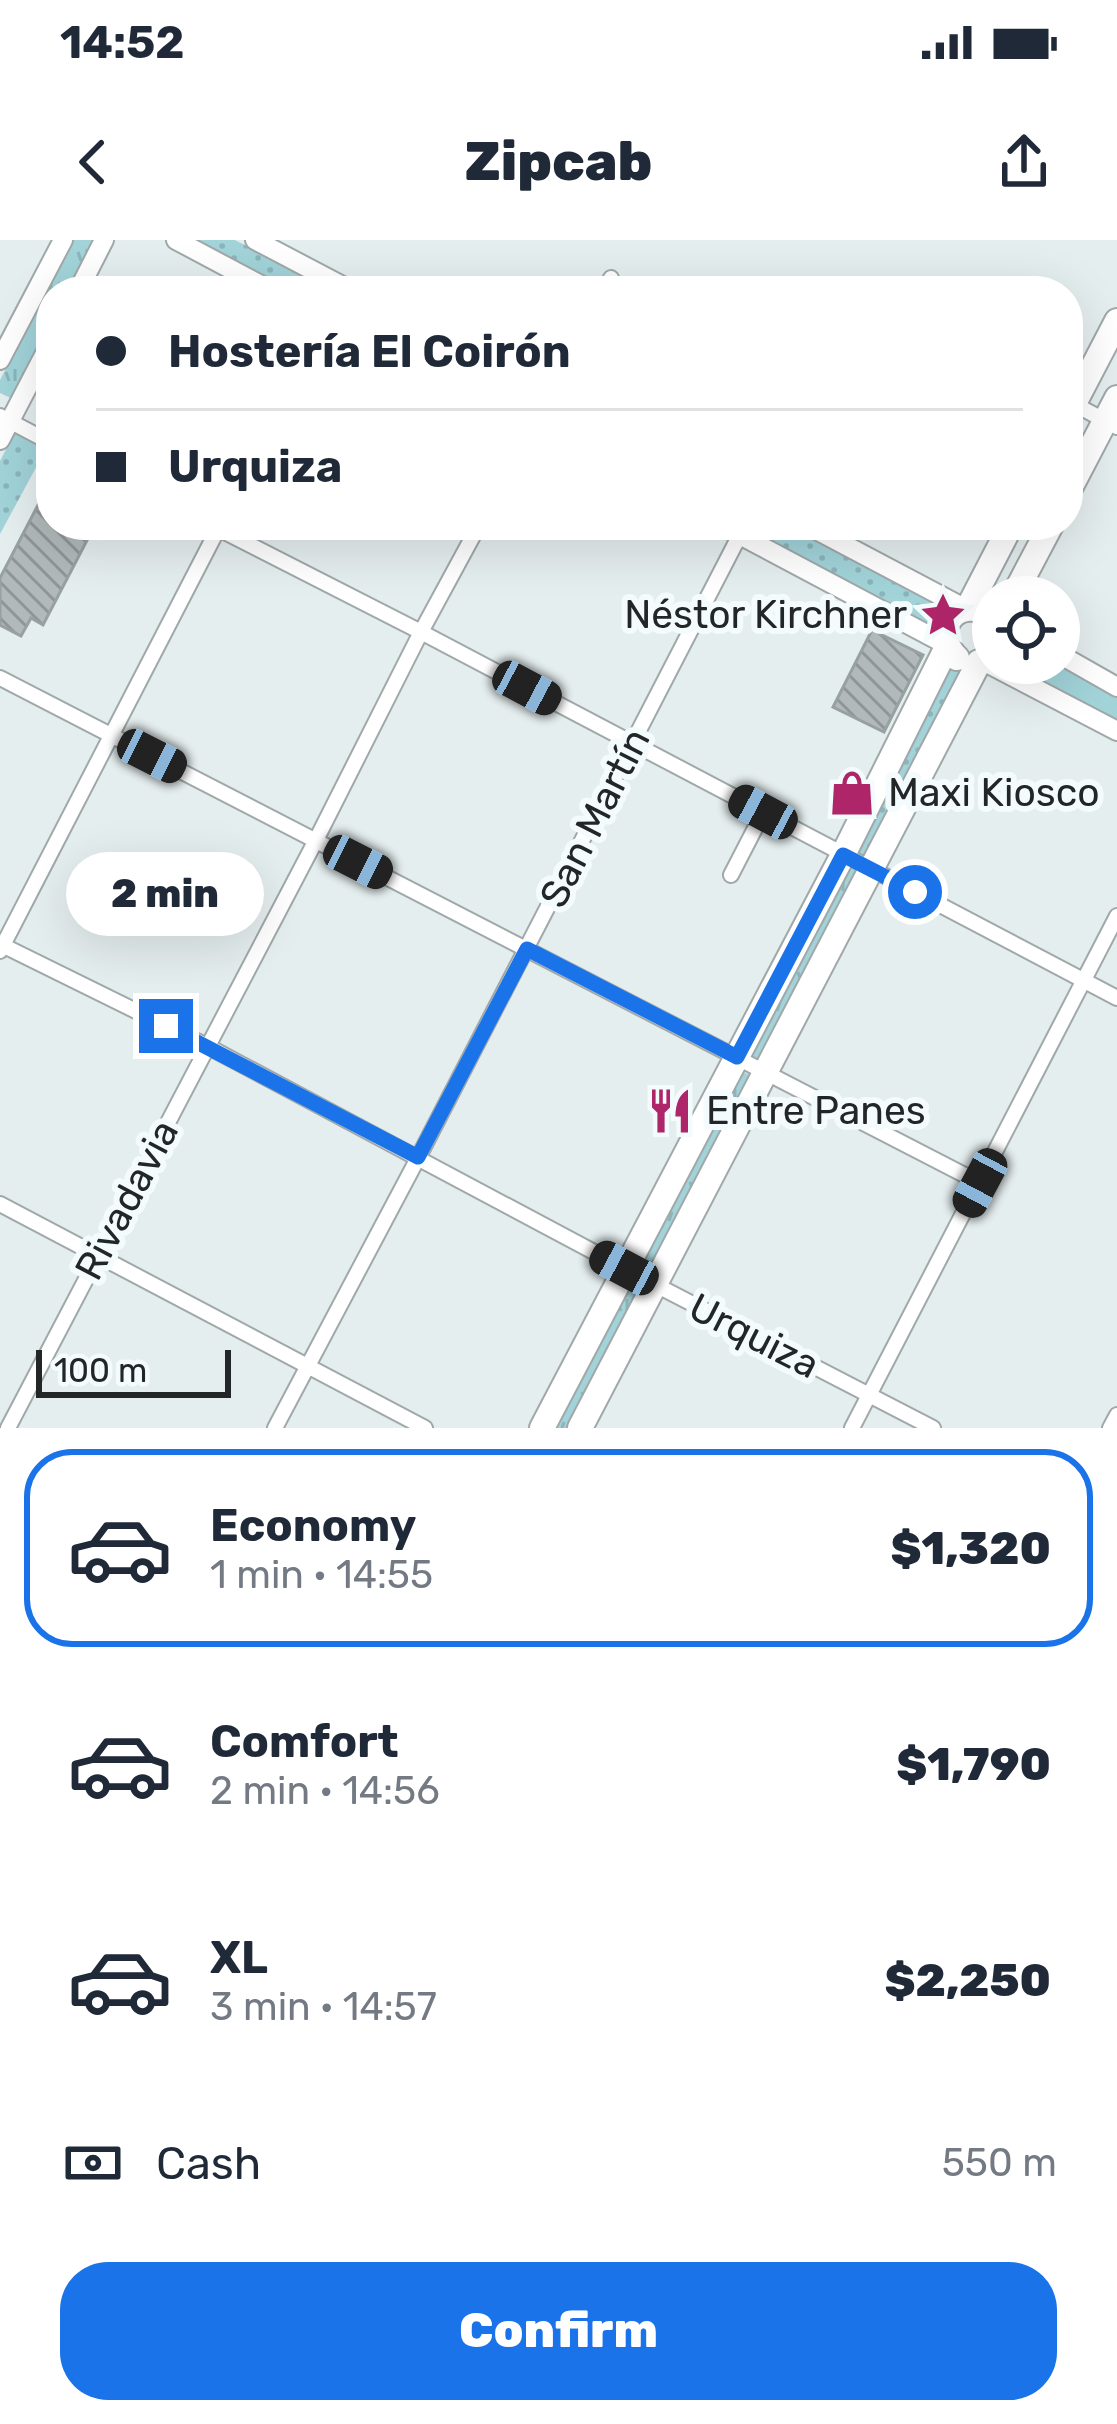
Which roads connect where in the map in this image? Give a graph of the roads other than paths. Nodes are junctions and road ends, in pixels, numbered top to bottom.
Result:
1 (63, 240) edge
2 (104, 240) edge
3 (176, 240) edge
4 (255, 240) edge
5 (44, 276) edge
6 (86, 276) edge
7 (244, 276) edge
8 (320, 276) edge
9 (36, 291) edge
10 (1117, 321) edge
11 (0, 360) edge
12 (36, 367) edge
13 (1083, 387) edge
14 (1117, 398) edge
15 (5, 418) edge
16 (1111, 424) edge
17 (36, 434) edge
18 (0, 440) edge
19 (1083, 468) edge
20 (209, 540) edge
21 (243, 540) edge
22 (471, 540) edge
23 (738, 540) edge
24 (761, 540) edge
25 (836, 540) edge
26 (1003, 540) edge
27 (1043, 540) edge
28 (1024, 576) edge
29 (967, 609) junction
30 (972, 609) edge
31 (421, 632) junction
32 (947, 646) junction
33 (972, 661) edge
34 (1080, 666) edge
35 (0, 678) edge
36 (972, 683) edge
37 (1031, 684) edge
38 (1117, 687) edge
39 (1117, 731) edge
40 (112, 736) junction
41 (633, 744) junction
42 (763, 812) junction
43 (316, 840) junction
44 (843, 855) junction
45 (873, 870) junction
46 (731, 875) dead end
47 (1117, 916) edge
48 (1, 947) edge
49 (527, 949) junction
50 (1084, 980) junction
51 (1117, 998) edge
52 (207, 1046) junction
53 (737, 1057) junction
54 (768, 1072) junction
55 (418, 1157) junction
56 (980, 1183) junction
57 (0, 1204) edge
58 (98, 1254) junction
59 (624, 1268) junction
60 (654, 1284) junction
61 (308, 1366) junction
62 (869, 1395) junction
63 (1117, 1415) edge
64 (8, 1428) edge
65 (275, 1428) edge
66 (424, 1428) edge
67 (542, 1428) edge
68 (580, 1428) edge
69 (852, 1428) edge
70 (933, 1428) edge
71 (1110, 1428) edge

1 - 5 main road
2 - 6 main road
3 - 7 main road
4 - 8 main road
9 - 11 main road
10 - 13 highway
12 - 15 main road
14 - 16 highway
15 - 17 street
15 - 18 main road
16 - 19 highway
20 - 40 street
21 - 31 street
22 - 31 street, Rivadavia
23 - 41 street, San Martín
24 - 32 main road
25 - 29 main road
26 - 29 highway
27 - 28 highway
29 - 30 highway
29 - 32 highway
31 - 41 street
31 - 43 street, Rivadavia
32 - 33 highway
32 - 44 highway
34 - 38 main road
35 - 40 street
36 - 45 highway
37 - 39 main road
40 - 43 street
40 - 48 street
41 - 42 street
41 - 49 street, San Martín
42 - 44 street
42 - 46 street
43 - 49 street
43 - 52 street, Rivadavia
44 - 45 street
44 - 53 highway
45 - 50 street
45 - 54 highway
47 - 50 street
48 - 52 street, Urquiza
49 - 53 street
49 - 55 street, San Martín
50 - 51 street
50 - 56 street
52 - 55 street, Urquiza
52 - 58 street, Rivadavia
53 - 54 street
53 - 59 highway
54 - 56 street
54 - 60 highway
55 - 59 street, Urquiza
55 - 61 street, San Martín
56 - 62 street
57 - 58 street
58 - 61 street
58 - 64 street, Rivadavia
59 - 60 street, Urquiza
59 - 67 highway
60 - 62 street, Urquiza
60 - 68 highway
61 - 65 street, San Martín
61 - 66 street
62 - 69 street
62 - 70 street, Urquiza
63 - 71 street

